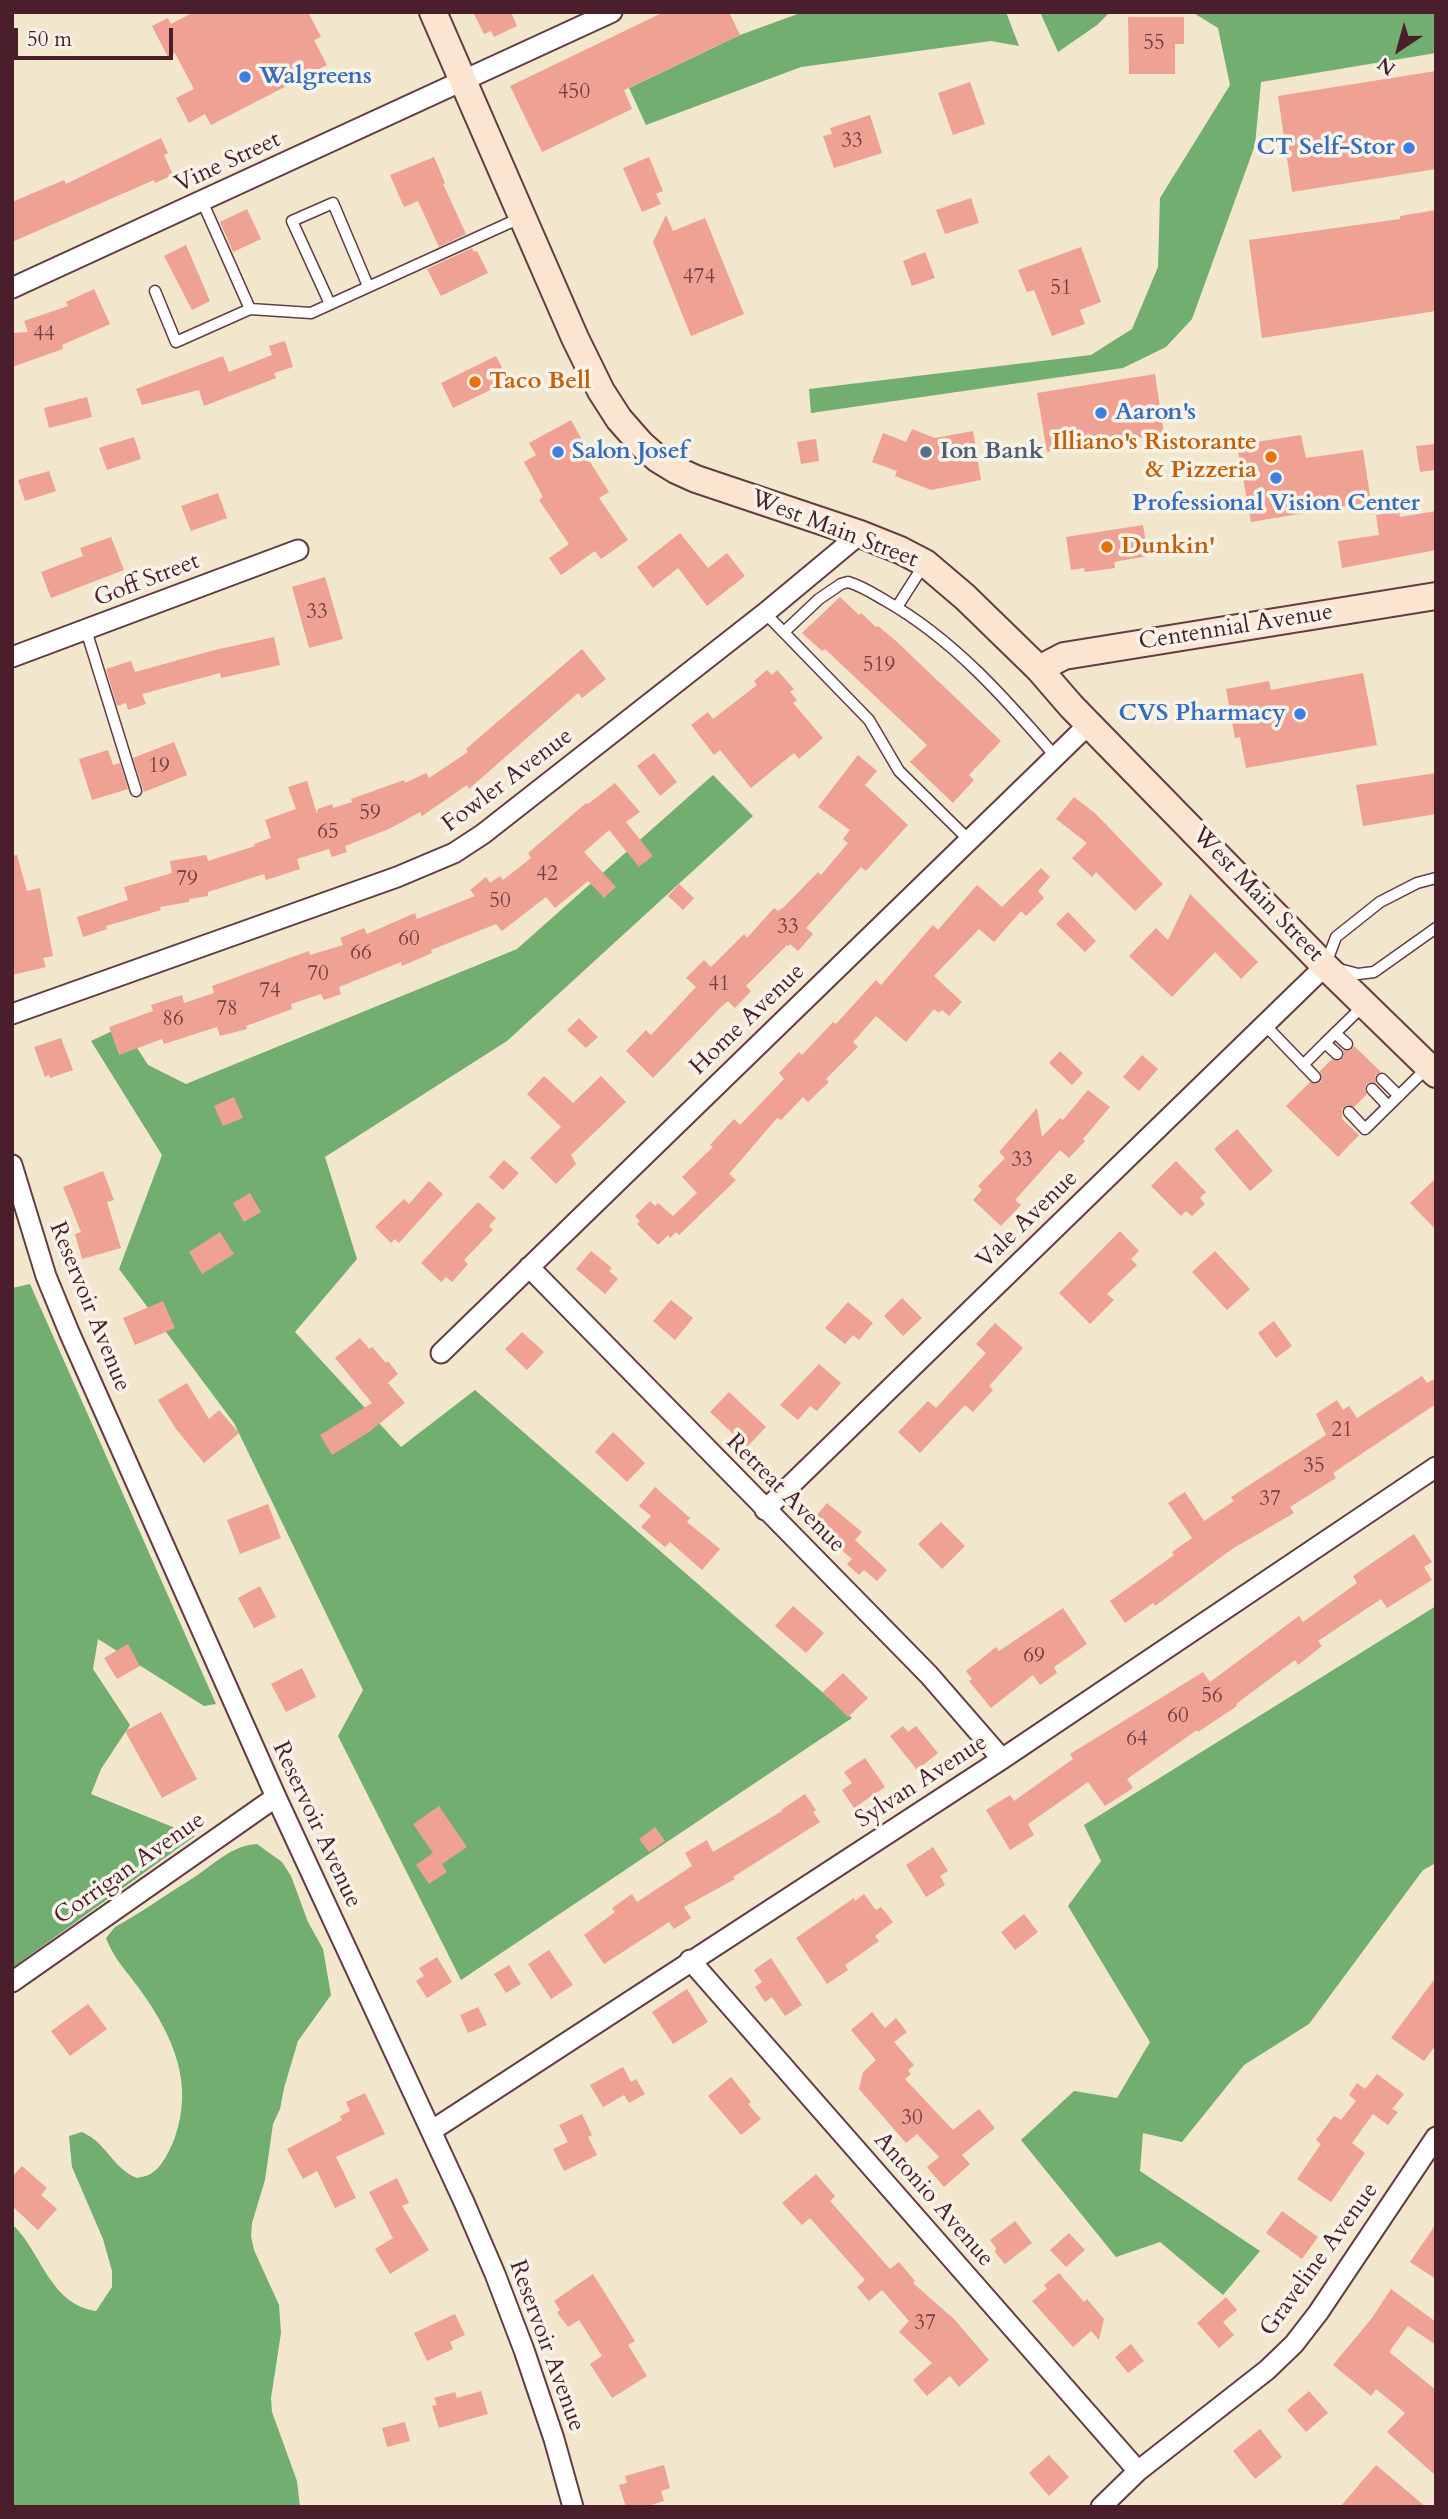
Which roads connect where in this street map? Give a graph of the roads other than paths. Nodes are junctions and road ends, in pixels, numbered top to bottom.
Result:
1 (433, 12) edge
2 (612, 12) edge
3 (464, 81) junction
4 (202, 201) junction
5 (523, 216) junction
6 (368, 286) junction
7 (12, 288) edge
8 (155, 291) dead end
9 (331, 304) junction
10 (250, 309) junction
11 (860, 534) junction
12 (298, 550) dead end
13 (925, 563) junction
14 (1436, 596) edge
15 (897, 607) junction
16 (765, 613) junction
17 (86, 630) junction
18 (783, 632) junction
19 (12, 657) edge
20 (1039, 669) junction
21 (1089, 724) junction
22 (1055, 756) junction
23 (136, 790) dead end
24 (969, 840) junction
25 (1436, 878) edge
26 (1436, 928) edge
27 (1325, 966) junction
28 (1364, 1004) junction
29 (12, 1014) edge
30 (1265, 1025) junction
31 (1335, 1033) junction
32 (1325, 1043) junction
33 (1347, 1044) dead end
34 (1337, 1054) dead end
35 (1303, 1065) junction
36 (1432, 1070) edge
37 (1315, 1077) dead end
38 (1382, 1079) dead end
39 (1372, 1089) dead end
40 (1399, 1096) junction
41 (1388, 1106) junction
42 (1349, 1112) dead end
43 (12, 1165) edge
44 (529, 1267) junction
45 (441, 1353) dead end
46 (1436, 1467) edge
47 (765, 1510) junction
48 (1002, 1759) junction
49 (276, 1797) junction
50 (691, 1960) junction
51 (12, 1982) edge
52 (431, 2131) junction
53 (1436, 2137) edge
54 (1138, 2471) junction
55 (573, 2507) edge
56 (1101, 2507) edge

1 - 3 main road, West Main Street
2 - 3 street, Vine Street
3 - 4 street, Vine Street
3 - 5 main road, West Main Street
4 - 7 street, Vine Street
4 - 10 lane
5 - 6 lane
5 - 11 main road, West Main Street
6 - 9 lane
6 - 9 lane
8 - 10 lane
9 - 10 lane
11 - 13 main road, West Main Street
11 - 16 street, Fowler Avenue
12 - 17 street, Goff Street
13 - 15 lane
13 - 20 main road, West Main Street
14 - 20 main road, Centennial Avenue
15 - 18 lane
15 - 22 lane
16 - 18 lane
16 - 29 street, Fowler Avenue
17 - 19 street, Goff Street
17 - 23 lane
18 - 24 lane
20 - 21 main road, West Main Street
21 - 22 street, Home Avenue
21 - 27 main road, West Main Street
22 - 24 street, Home Avenue
24 - 44 street, Home Avenue
25 - 27 lane
26 - 27 lane
27 - 28 main road, West Main Street
27 - 30 street, Vale Avenue
28 - 31 lane
28 - 36 main road, West Main Street
30 - 35 lane
30 - 47 street, Vale Avenue
31 - 32 lane
31 - 33 lane
32 - 34 lane
32 - 35 lane
35 - 37 lane
36 - 40 lane
38 - 40 lane
39 - 41 lane
40 - 41 lane
41 - 42 lane
43 - 49 street, Reservoir Avenue
44 - 45 street, Home Avenue
44 - 47 street, Retreat Avenue
46 - 48 street, Sylvan Avenue
47 - 48 street, Retreat Avenue
48 - 50 street, Sylvan Avenue
49 - 51 street, Corrigan Avenue
49 - 52 street, Reservoir Avenue
50 - 52 street, Sylvan Avenue
50 - 54 street, Antonio Avenue
52 - 55 street, Reservoir Avenue
53 - 54 street, Graveline Avenue
54 - 56 street, Graveline Avenue

